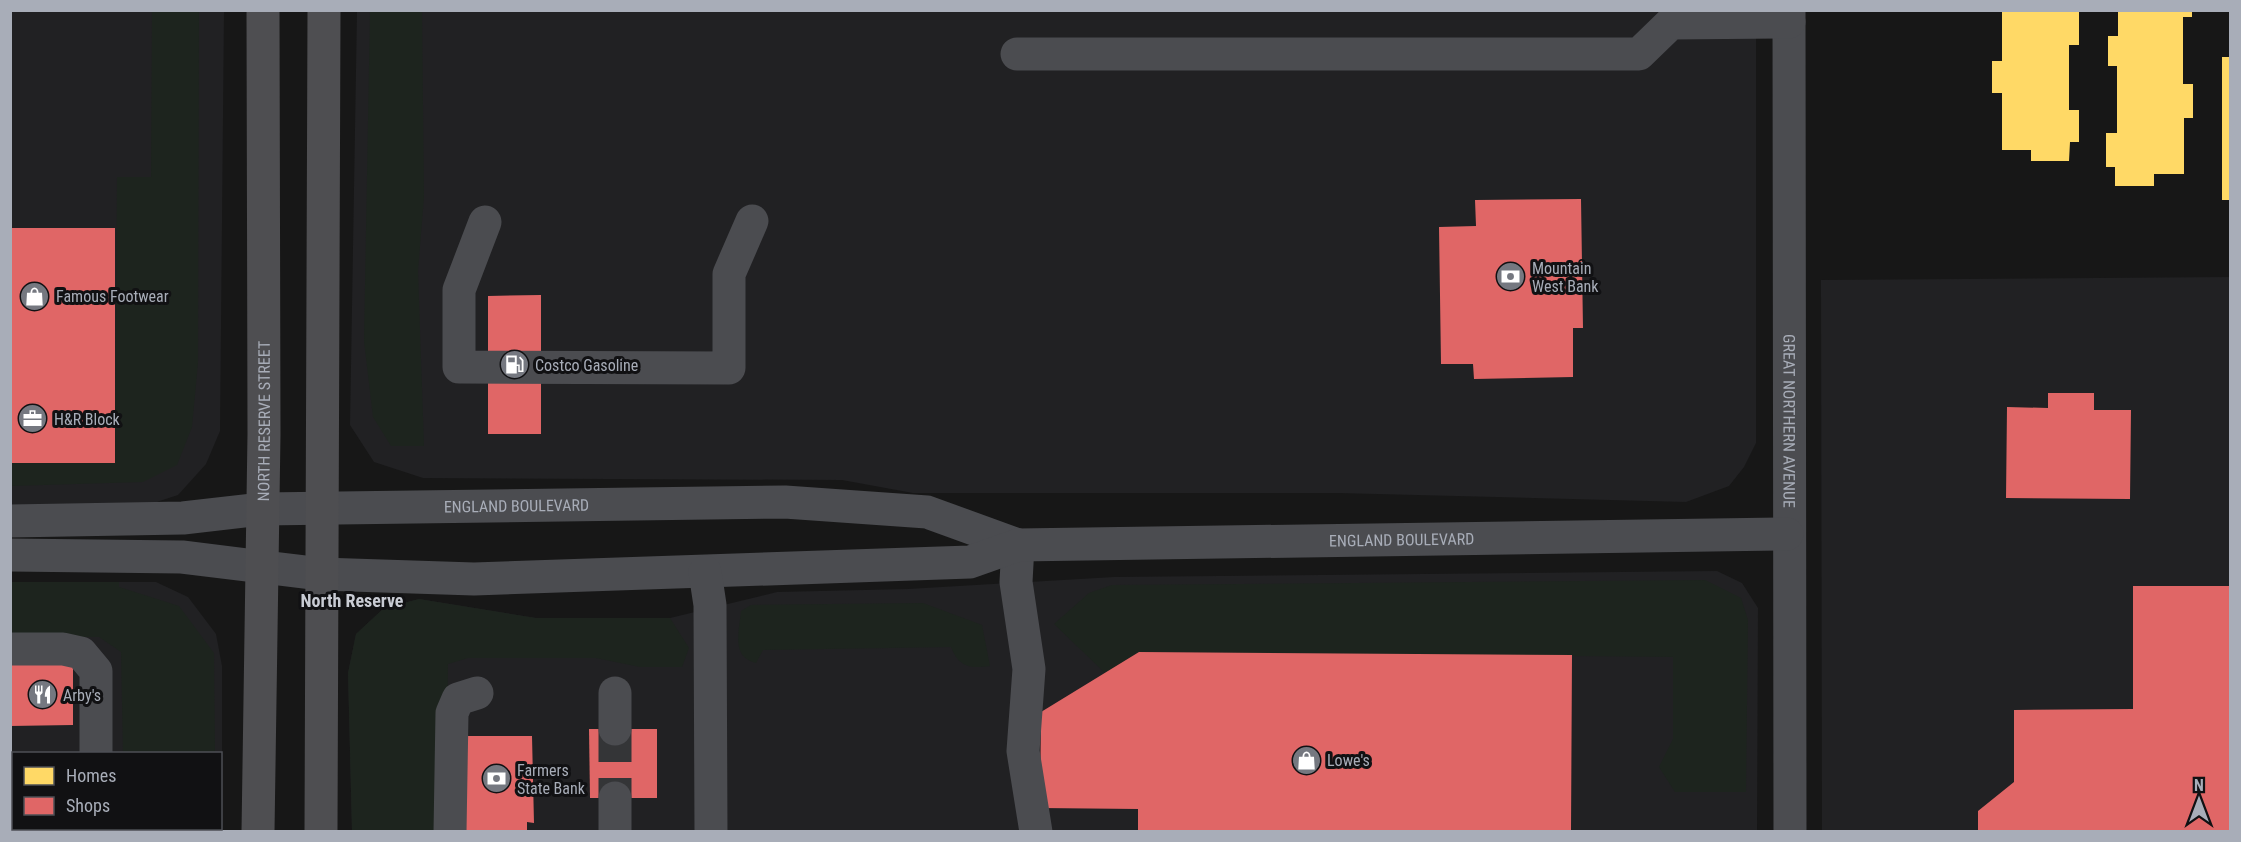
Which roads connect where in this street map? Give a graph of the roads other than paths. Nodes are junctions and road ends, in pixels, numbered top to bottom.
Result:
1 (263, 10) edge
2 (1789, 16) edge
3 (330, 17) edge
4 (1017, 54) dead end
5 (752, 221) dead end
6 (485, 222) dead end
7 (321, 508) junction
8 (262, 509) junction
9 (10, 521) edge
10 (1787, 534) junction
11 (1018, 545) junction
12 (10, 555) edge
13 (262, 567) junction
14 (705, 572) junction
15 (321, 574) junction
16 (10, 649) edge
17 (477, 693) dead end
18 (615, 693) dead end
19 (615, 729) tunnel mouth
20 (96, 752) edge
21 (615, 798) tunnel mouth
22 (258, 831) edge
23 (321, 831) edge
24 (450, 831) edge
25 (615, 831) edge
26 (711, 831) edge
27 (1036, 831) edge
28 (1790, 831) edge

1 - 8 highway, NORTH RESERVE STREET
2 - 4 street
2 - 10 street, GREAT NORTHERN AVENUE
3 - 7 highway
5 - 6 street
7 - 8 street, ENGLAND BOULEVARD
7 - 11 street, ENGLAND BOULEVARD
7 - 15 highway
8 - 9 street, ENGLAND BOULEVARD
8 - 13 highway, NORTH RESERVE STREET
10 - 11 street, ENGLAND BOULEVARD
10 - 28 street, GREAT NORTHERN AVENUE
11 - 14 street, ENGLAND BOULEVARD
11 - 27 street
12 - 13 street, ENGLAND BOULEVARD
13 - 15 street, ENGLAND BOULEVARD
13 - 22 highway, NORTH RESERVE STREET
14 - 15 street, ENGLAND BOULEVARD
14 - 26 street
15 - 23 highway
16 - 20 street
17 - 24 street
18 - 19 street
21 - 25 street

